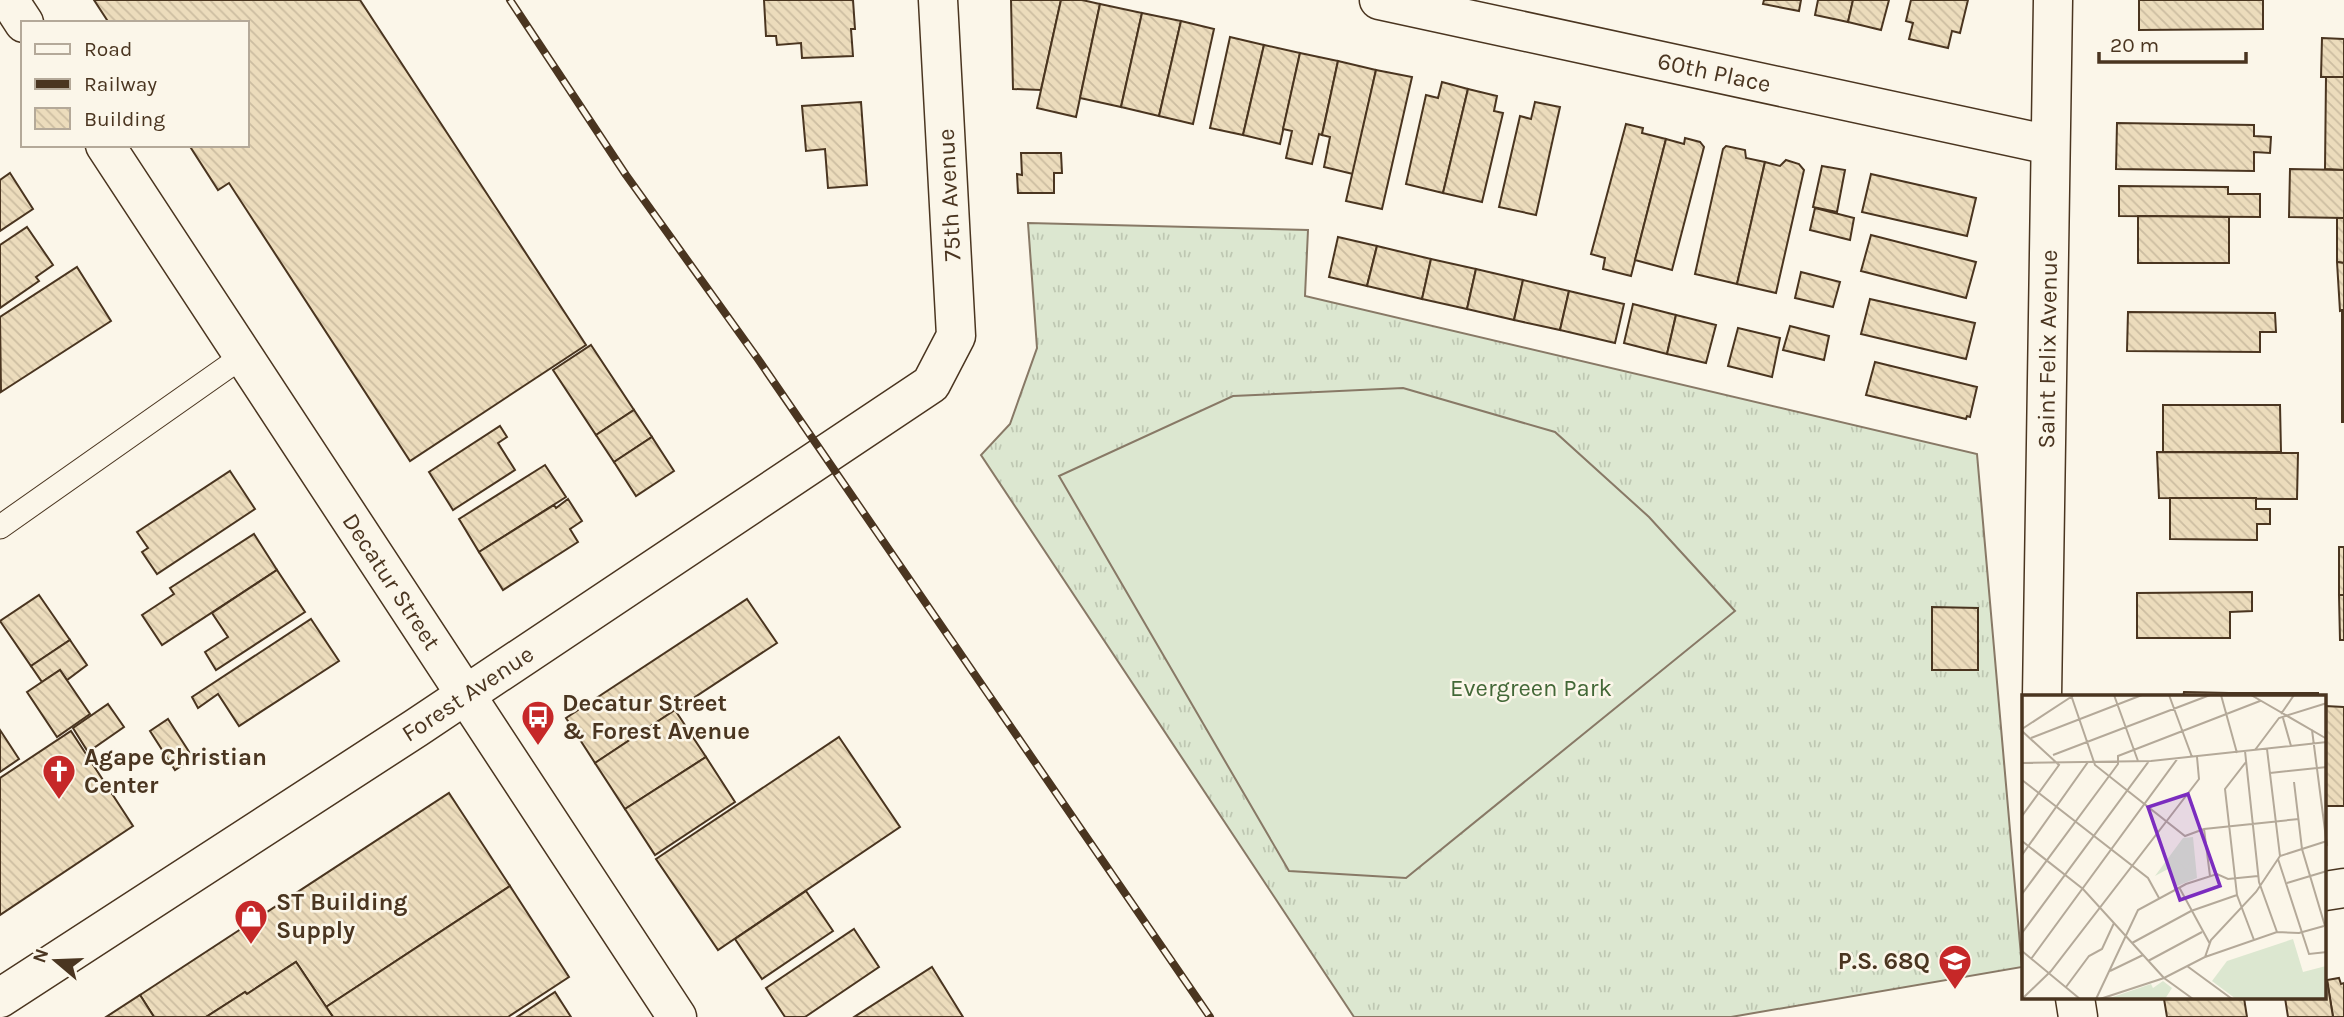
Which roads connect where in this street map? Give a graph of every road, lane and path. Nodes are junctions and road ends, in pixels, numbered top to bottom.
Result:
1 (9, 0) edge
2 (937, 0) edge
3 (1379, 0) edge
4 (2053, 0) edge
5 (23, 21) edge
6 (2050, 145) junction
7 (105, 147) edge
8 (243, 356) junction
9 (931, 384) joint
10 (0, 527) edge
11 (466, 694) junction
12 (2042, 695) edge
13 (2344, 888) edge
14 (2326, 891) edge
15 (0, 998) edge
16 (677, 1017) edge

1 - 5 street
2 - 9 street, 75th Avenue
3 - 6 street, 60th Place
4 - 6 street, Saint Felix Avenue
6 - 12 street, Saint Felix Avenue
7 - 8 street, Decatur Street
8 - 10 lane
8 - 11 street, Decatur Street
9 - 11 street, Forest Avenue
11 - 15 street, Forest Avenue
11 - 16 street, Decatur Street
13 - 14 street

